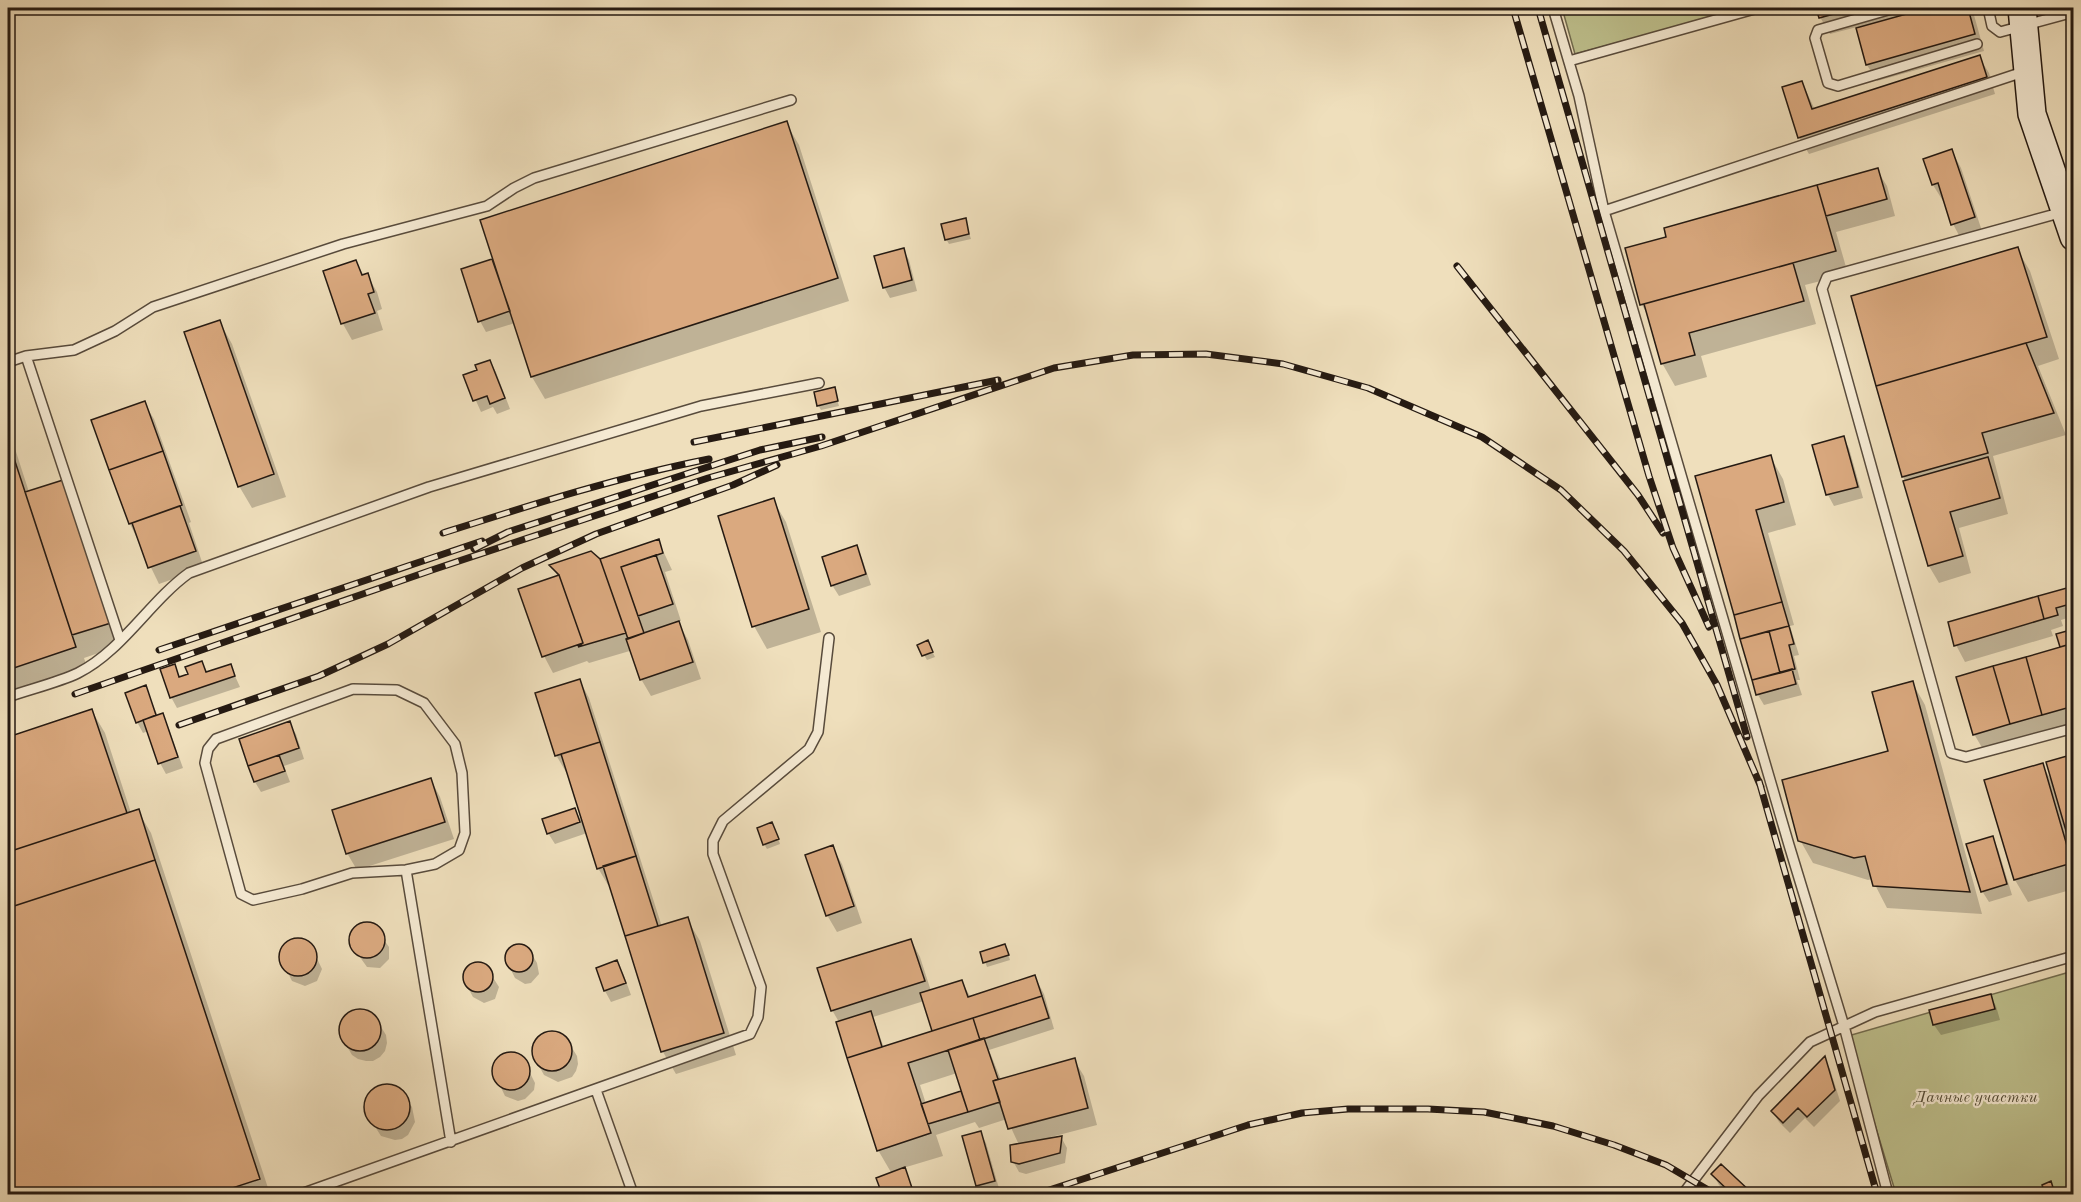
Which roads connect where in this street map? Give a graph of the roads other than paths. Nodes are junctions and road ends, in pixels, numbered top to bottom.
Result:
1 (1553, 8) edge
2 (1758, 8) edge
3 (1895, 8) edge
4 (1988, 8) edge
5 (2073, 12) edge
6 (2023, 17) edge
7 (1977, 44) dead end
8 (1569, 61) junction
9 (2028, 70) junction
10 (791, 100) dead end
11 (1604, 211) junction
12 (2065, 212) junction
13 (2073, 237) edge
14 (26, 356) junction
15 (8, 362) edge
16 (819, 382) dead end
17 (829, 638) dead end
18 (120, 640) junction
19 (8, 697) edge
20 (2073, 728) edge
21 (406, 870) junction
22 (2073, 956) edge
23 (1844, 1026) junction
24 (596, 1090) junction
25 (451, 1142) junction
26 (301, 1194) edge
27 (633, 1194) edge
28 (1683, 1194) edge
29 (1888, 1194) edge

1 - 8 lane
2 - 8 lane
3 - 7 lane
4 - 6 lane
5 - 6 lane
6 - 9 main road
8 - 11 lane
9 - 11 lane
9 - 12 main road
10 - 14 lane
11 - 23 lane
12 - 13 main road
12 - 20 lane
14 - 15 lane
14 - 18 lane
16 - 18 lane
17 - 24 lane
18 - 19 lane
21 - 21 lane
21 - 25 lane
22 - 23 lane
23 - 28 lane
23 - 29 lane
24 - 25 lane
24 - 27 lane
25 - 26 lane

